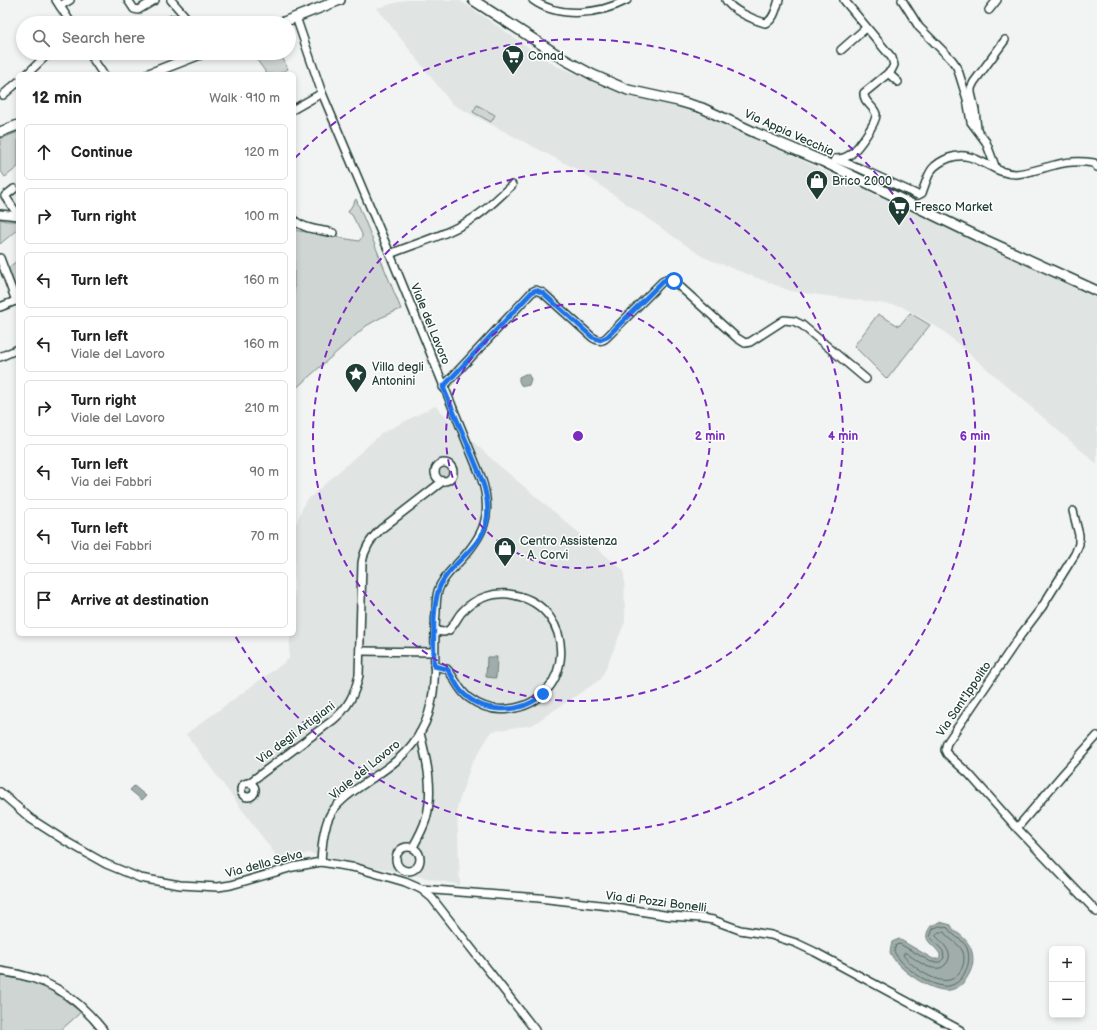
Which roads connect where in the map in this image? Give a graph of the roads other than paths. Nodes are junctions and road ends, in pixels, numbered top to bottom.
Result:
1 (70, 0) edge
2 (128, 0) edge
3 (155, 0) edge
4 (171, 0) edge
5 (340, 0) edge
6 (473, 0) edge
7 (533, 0) edge
8 (627, 0) edge
9 (726, 0) edge
10 (779, 0) edge
11 (844, 0) edge
12 (902, 0) edge
13 (997, 0) edge
14 (58, 3) edge
15 (989, 10) dead end
16 (66, 16) edge
17 (185, 16) edge
18 (296, 17) joint
19 (866, 28) junction
20 (1005, 40) dead end
21 (841, 50) dead end
22 (42, 60) edge
23 (97, 60) edge
24 (185, 60) edge
25 (29, 72) edge
26 (102, 72) edge
27 (154, 72) edge
28 (888, 73) junction
29 (898, 82) dead end
30 (16, 84) edge
31 (3, 94) dead end
32 (322, 94) junction
33 (296, 108) edge
34 (16, 126) edge
35 (977, 130) junction
36 (0, 132) edge
37 (835, 159) junction
38 (822, 161) junction
39 (1096, 163) edge
40 (996, 169) junction
41 (512, 186) dead end
42 (14, 189) dead end
43 (2, 198) edge
44 (0, 214) edge
45 (16, 214) edge
46 (16, 216) edge
47 (296, 221) edge
48 (333, 233) dead end
49 (390, 254) junction
50 (0, 258) edge
51 (1097, 291) edge
52 (16, 298) edge
53 (16, 301) edge
54 (0, 307) edge
55 (16, 351) edge
56 (0, 357) edge
57 (866, 379) dead end
58 (443, 387) junction
59 (443, 481) dead end
60 (1073, 511) dead end
61 (435, 631) junction
62 (360, 651) junction
63 (434, 652) junction
64 (434, 666) junction
65 (420, 733) junction
66 (1097, 736) edge
67 (249, 783) dead end
68 (0, 792) edge
69 (1017, 828) junction
70 (413, 847) dead end
71 (321, 862) junction
72 (421, 889) junction
73 (1097, 912) edge
74 (0, 971) edge
75 (103, 1030) edge
76 (535, 1030) edge
77 (960, 1030) edge

1 - 14 street
2 - 3 street
4 - 17 street
5 - 18 main road
6 - 38 main road, Via Appia Vecchia
7 - 8 street
9 - 10 street
11 - 19 street
12 - 35 street
13 - 15 street
14 - 16 street
18 - 32 street, Viale del Lavoro
19 - 21 street
19 - 28 street
20 - 35 street
22 - 25 street
23 - 26 street
24 - 27 main road
28 - 29 street
28 - 37 street
30 - 31 street
32 - 33 street
32 - 49 street, Viale del Lavoro
34 - 36 main road
35 - 40 street
37 - 38 street
37 - 40 street
38 - 51 main road, Via Appia Vecchia
39 - 40 street
41 - 49 street
42 - 43 street
43 - 45 street
44 - 46 street
47 - 48 street
49 - 58 street, Viale del Lavoro
50 - 52 street
53 - 54 street
55 - 56 street
57 - 58 street
58 - 61 street, Viale del Lavoro
59 - 62 street, Via degli Artigiani
60 - 69 street, Via Sant'Ippolito
61 - 63 street, Viale del Lavoro
61 - 64 street
62 - 63 street
62 - 67 street, Via degli Artigiani
63 - 64 street, Viale del Lavoro
64 - 65 street, Viale del Lavoro
65 - 70 street
65 - 71 street, Viale del Lavoro
66 - 69 street
68 - 71 street, Via della Selva
69 - 73 street, Via Sant'Ippolito
71 - 72 street, Via della Selva
72 - 76 street, Via della Selva
72 - 77 street, Via di Pozzi Bonelli
74 - 75 street

